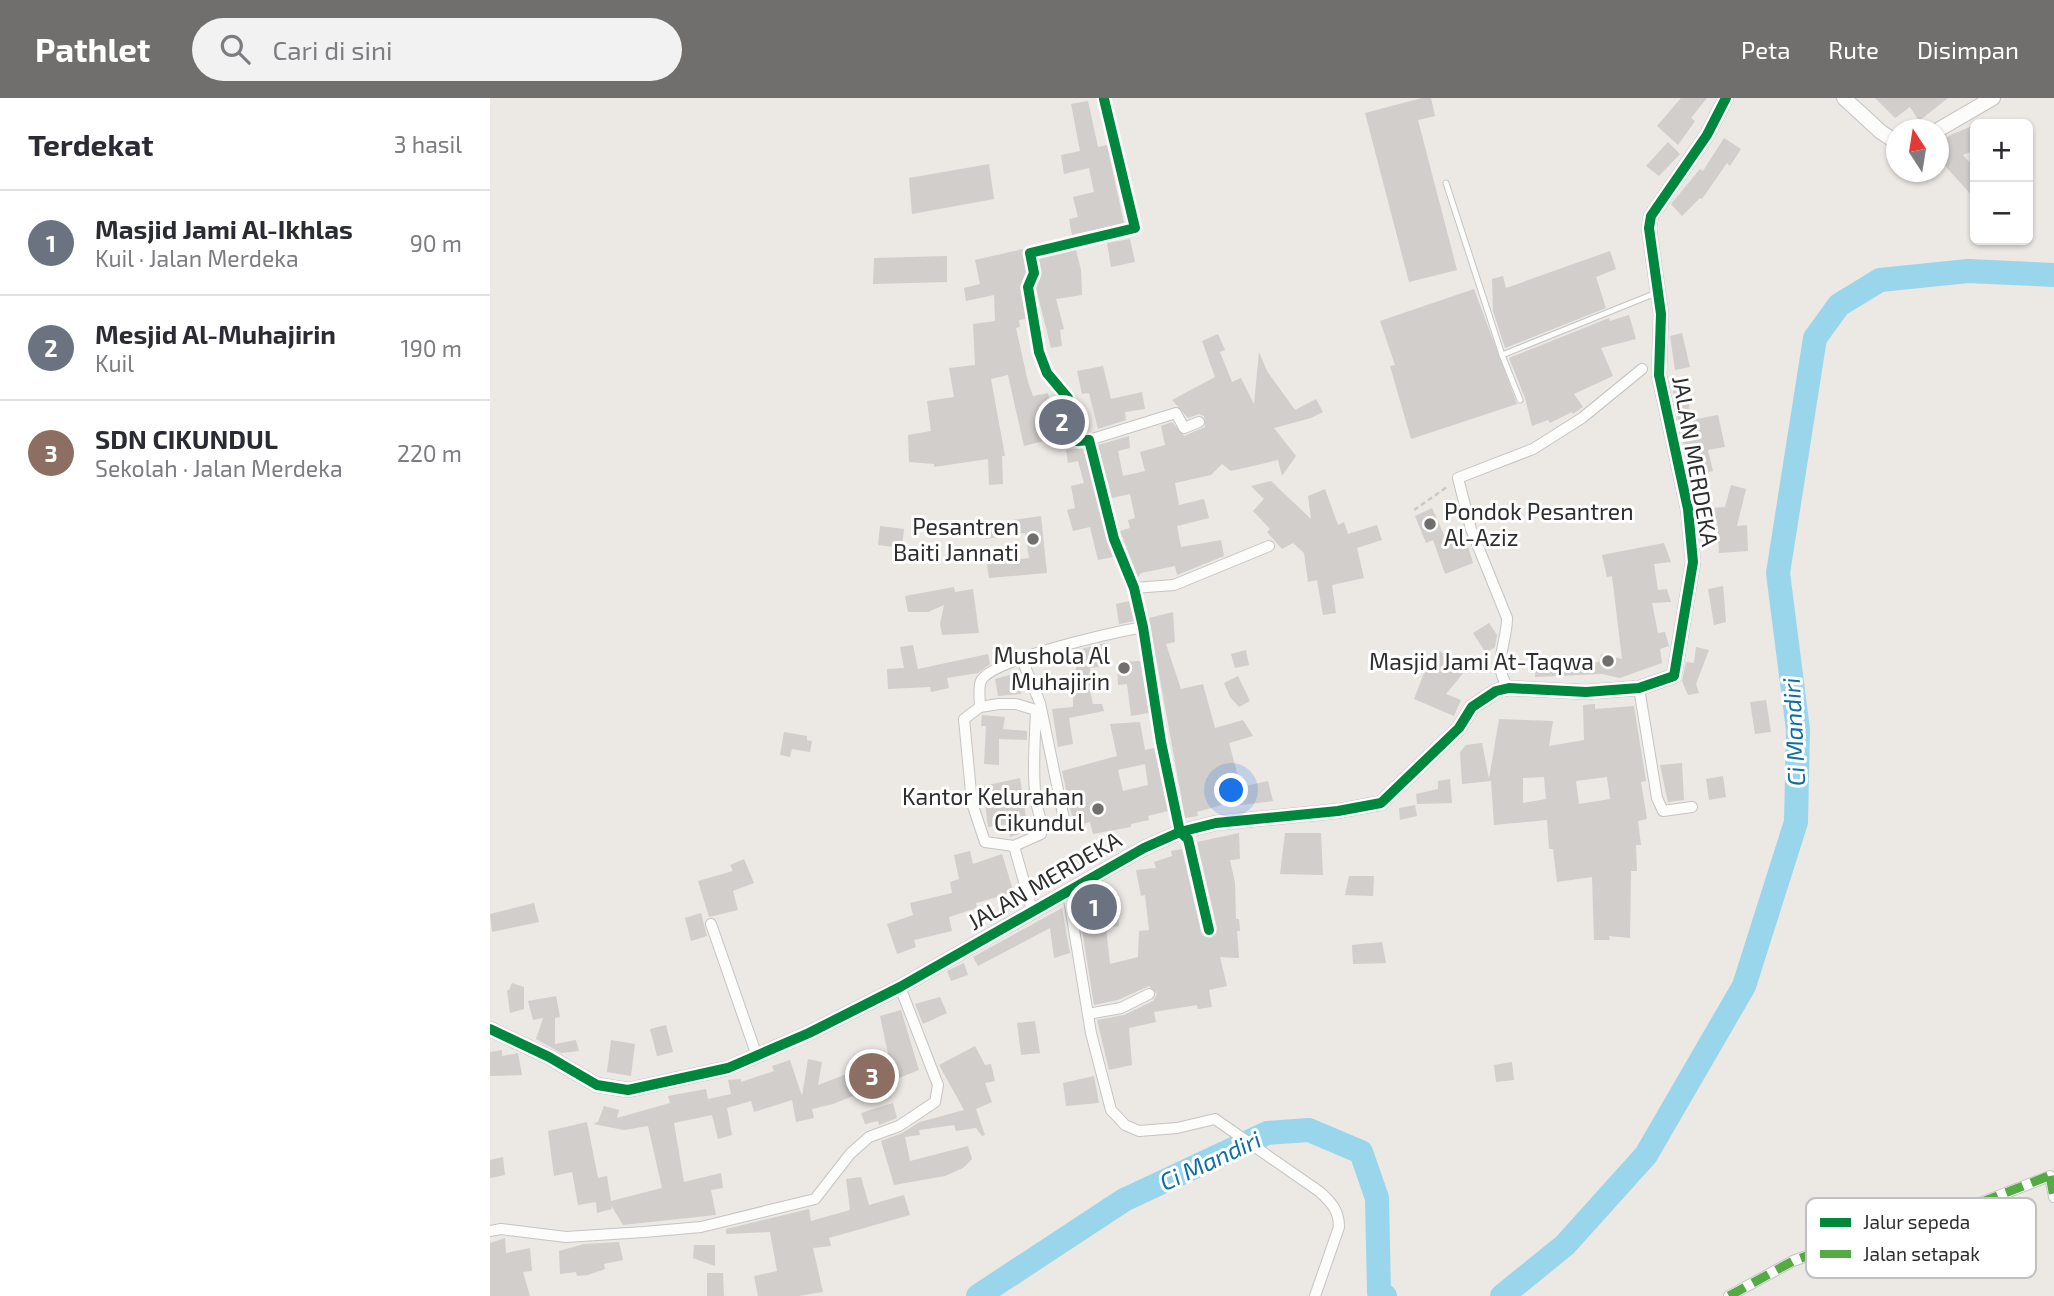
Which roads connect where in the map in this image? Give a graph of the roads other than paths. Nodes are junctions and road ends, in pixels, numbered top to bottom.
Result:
1 (1726, 98) edge
2 (1844, 98) edge
3 (1993, 98) edge
4 (1104, 99) edge
5 (1949, 124) edge
6 (1886, 135) edge
7 (1446, 183) dead end
8 (1656, 293) junction
9 (1502, 355) junction
10 (1642, 369) dead end
11 (1520, 400) dead end
12 (1199, 422) dead end
13 (1089, 440) junction
14 (1269, 546) dead end
15 (1134, 588) junction
16 (1143, 627) junction
17 (1021, 657) junction
18 (1509, 688) junction
19 (1639, 688) junction
20 (980, 707) junction
21 (1692, 807) dead end
22 (1064, 819) dead end
23 (1180, 832) junction
24 (1014, 846) junction
25 (1068, 893) junction
26 (1032, 909) junction
27 (711, 924) dead end
28 (1209, 930) dead end
29 (900, 987) junction
30 (1149, 994) dead end
31 (1088, 1013) junction
32 (490, 1029) edge
33 (757, 1056) junction
34 (2054, 1197) edge
35 (1993, 1198) edge
36 (490, 1231) edge
37 (1806, 1257) edge
38 (1315, 1296) edge
39 (1728, 1296) edge

1 - 8 street, JALAN MERDEKA
2 - 6 street
3 - 5 street
4 - 13 street
7 - 9 lane
8 - 9 lane
8 - 19 street, JALAN MERDEKA
9 - 11 lane
10 - 18 street
12 - 13 street
13 - 15 street
14 - 15 street
15 - 16 street
16 - 17 street
16 - 23 street
17 - 20 street
17 - 22 street
18 - 19 street, JALAN MERDEKA
18 - 23 street, JALAN MERDEKA
19 - 21 street
20 - 24 street
20 - 24 street
23 - 25 street, JALAN MERDEKA
23 - 28 street
24 - 26 street
25 - 26 street, JALAN MERDEKA
25 - 31 street
26 - 29 street, JALAN MERDEKA
27 - 33 street
29 - 33 street, JALAN MERDEKA
29 - 36 street
30 - 31 street
31 - 38 street
32 - 33 street, JALAN MERDEKA
34 - 35 street
37 - 39 street

